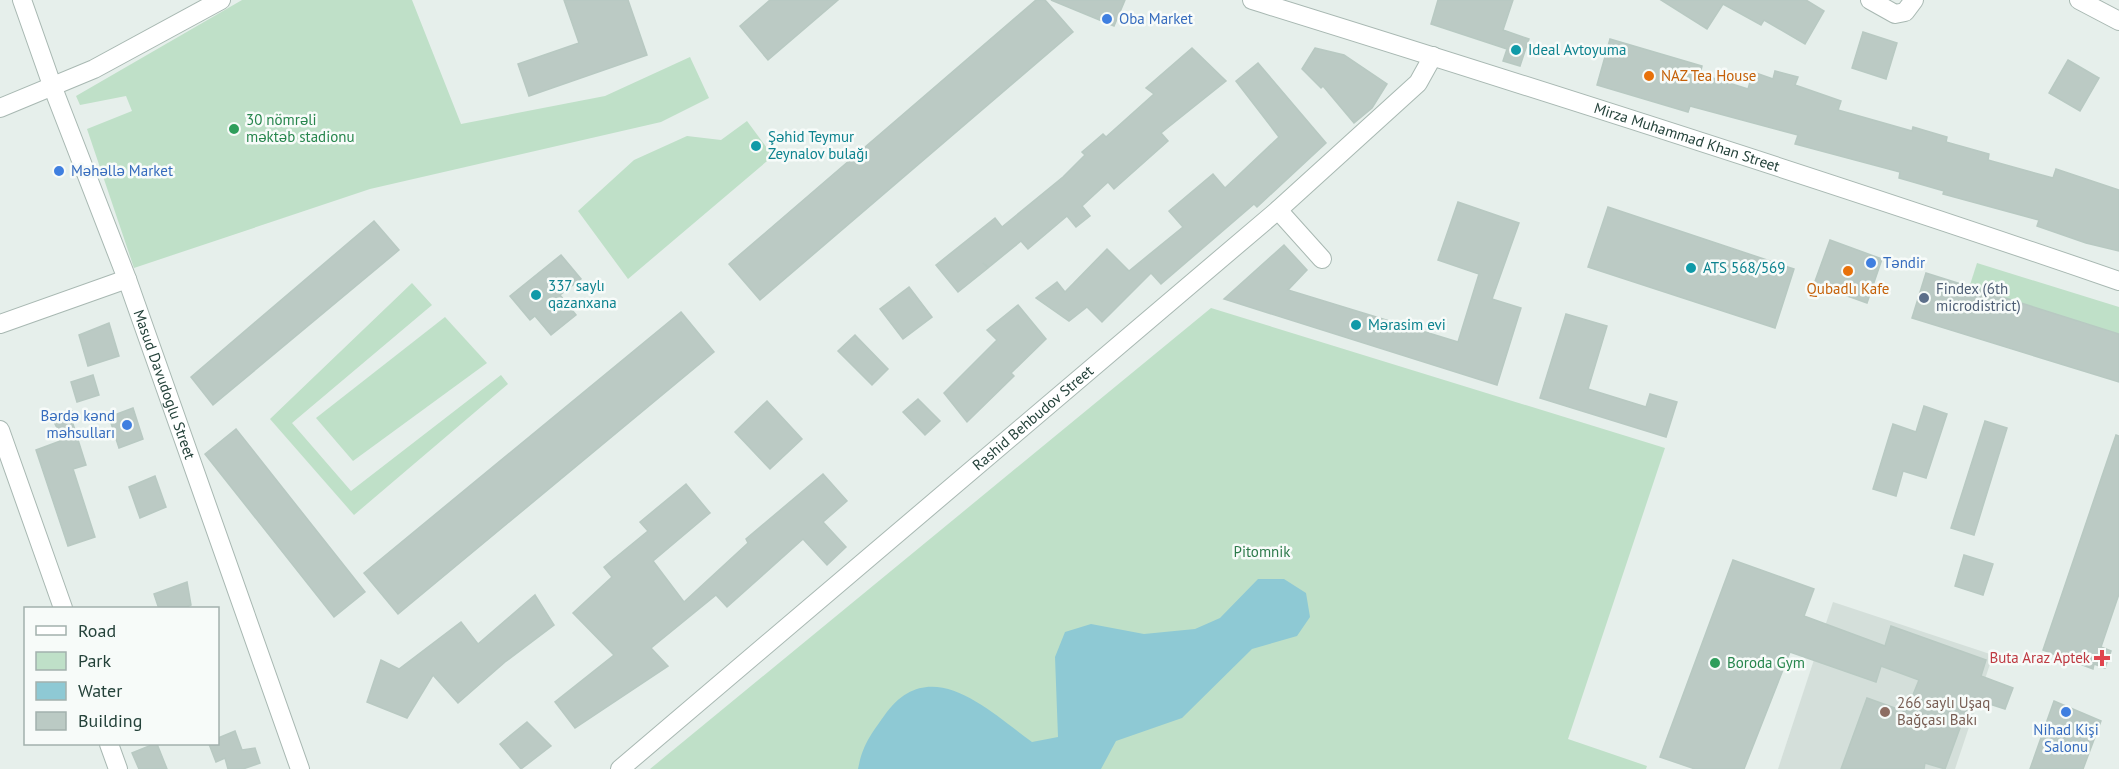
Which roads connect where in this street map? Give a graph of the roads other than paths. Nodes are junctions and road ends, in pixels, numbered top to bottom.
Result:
1 (22, 0) edge
2 (220, 0) edge
3 (1252, 0) edge
4 (1870, 0) edge
5 (1914, 0) edge
6 (2079, 0) edge
7 (2119, 21) edge
8 (1433, 56) junction
9 (53, 88) junction
10 (0, 108) edge
11 (1278, 210) junction
12 (1322, 259) dead end
13 (127, 279) junction
14 (2119, 280) edge
15 (0, 324) edge
16 (0, 430) edge
17 (62, 607) edge
18 (109, 745) edge
19 (118, 769) edge
20 (300, 769) edge
21 (620, 769) edge

1 - 9 street, Masud Davudoglu Street
2 - 9 street
3 - 8 street, Mirza Muhammad Khan Street
4 - 5 street
6 - 7 street
8 - 11 street, Rashid Behbudov Street
8 - 14 street, Mirza Muhammad Khan Street
9 - 10 street
9 - 13 street, Masud Davudoglu Street
11 - 12 street
11 - 21 street, Rashid Behbudov Street
13 - 15 street
13 - 20 street, Masud Davudoglu Street
16 - 17 street
18 - 19 street

